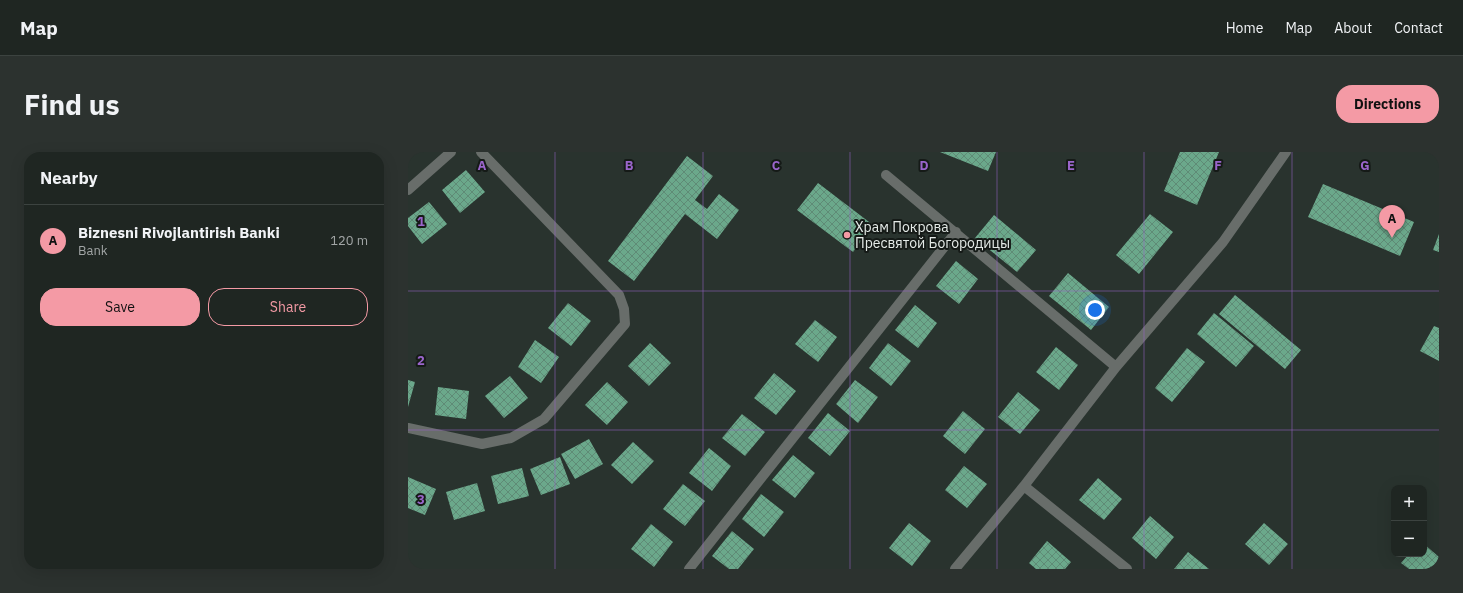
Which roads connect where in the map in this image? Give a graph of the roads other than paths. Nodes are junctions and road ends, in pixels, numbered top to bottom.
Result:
1 (452, 152) edge
2 (481, 152) edge
3 (1286, 152) edge
4 (886, 175) dead end
5 (408, 190) edge
6 (956, 232) junction
7 (1116, 367) junction
8 (408, 428) edge
9 (1024, 486) junction
10 (689, 569) edge
11 (955, 569) edge
12 (1127, 569) edge

1 - 5 street
2 - 8 street
3 - 7 street
4 - 6 street
6 - 7 street
6 - 10 street
7 - 9 street
9 - 11 street
9 - 12 street

